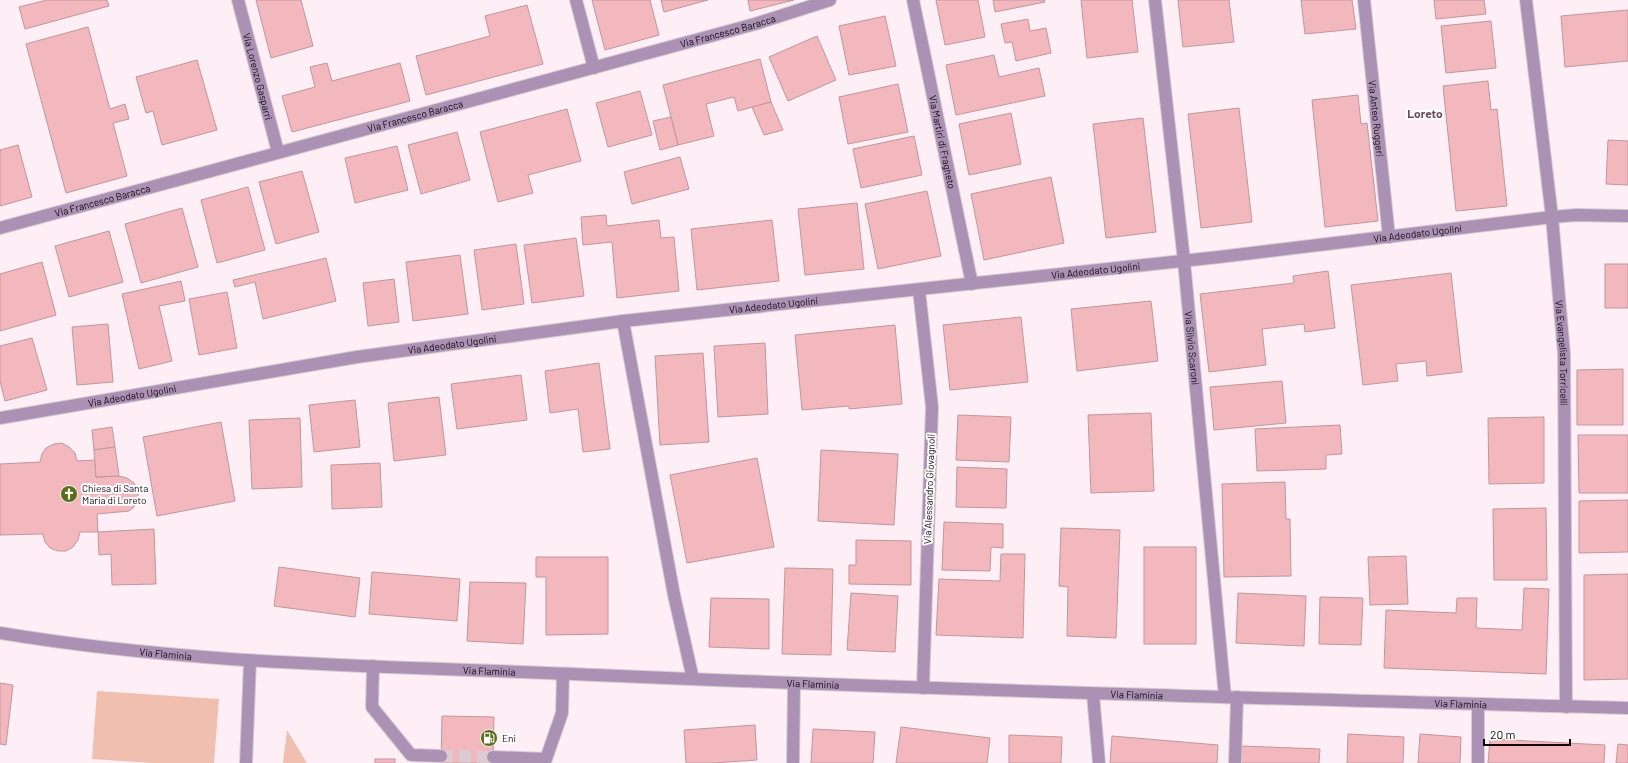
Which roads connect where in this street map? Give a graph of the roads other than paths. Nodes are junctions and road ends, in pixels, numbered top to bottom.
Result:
1 (238, 0) edge
2 (576, 0) edge
3 (830, 0) edge
4 (913, 0) edge
5 (1155, 0) edge
6 (1364, 0) edge
7 (1526, 0) edge
8 (594, 68) junction
9 (278, 152) junction
10 (1628, 216) edge
11 (1552, 217) junction
12 (0, 228) edge
13 (1389, 237) junction
14 (1184, 261) junction
15 (972, 284) junction
16 (919, 290) junction
17 (623, 321) junction
18 (0, 418) edge
19 (0, 633) edge
20 (250, 661) junction
21 (373, 666) junction
22 (563, 674) junction
23 (693, 679) junction
24 (794, 683) junction
25 (923, 688) junction
26 (1093, 694) junction
27 (1231, 697) junction
28 (1478, 704) junction
29 (1566, 707) junction
30 (1628, 708) edge
31 (441, 756) tunnel mouth
32 (493, 757) tunnel mouth
33 (246, 763) edge
34 (793, 763) edge
35 (1099, 763) edge
36 (1235, 763) edge
37 (1478, 763) edge

1 - 9 street, Via Lorenzo Gasparri
2 - 8 street
3 - 8 street, Via Francesco Baracca
4 - 15 street, Via Martiri di Fragheto
5 - 14 street, Via Silvio Scaroni
6 - 13 street, Via Anteo Ruggeri
7 - 11 street, Via Evangelista Torricelli
8 - 9 street, Via Francesco Baracca
9 - 12 street, Via Francesco Baracca
10 - 11 street, Via Adeodato Ugolini
11 - 13 street, Via Adeodato Ugolini
11 - 29 street, Via Evangelista Torricelli
13 - 14 street, Via Adeodato Ugolini
14 - 15 street, Via Adeodato Ugolini
14 - 27 street, Via Silvio Scaroni
15 - 16 street, Via Adeodato Ugolini
16 - 17 street, Via Adeodato Ugolini
16 - 25 street, Via Alessandro Giovagnoli
17 - 18 street, Via Adeodato Ugolini
17 - 23 street
19 - 20 street, Via Flaminia
20 - 21 street, Via Flaminia
20 - 33 street
21 - 22 street, Via Flaminia
21 - 31 street
22 - 23 street, Via Flaminia
22 - 32 street
23 - 24 street, Via Flaminia
24 - 25 street, Via Flaminia
24 - 34 street
25 - 26 street, Via Flaminia
26 - 27 street, Via Flaminia
26 - 35 street
27 - 28 street, Via Flaminia
27 - 36 street, Via Silvio Scaroni
28 - 29 street, Via Flaminia
28 - 37 street
29 - 30 street, Via Flaminia

